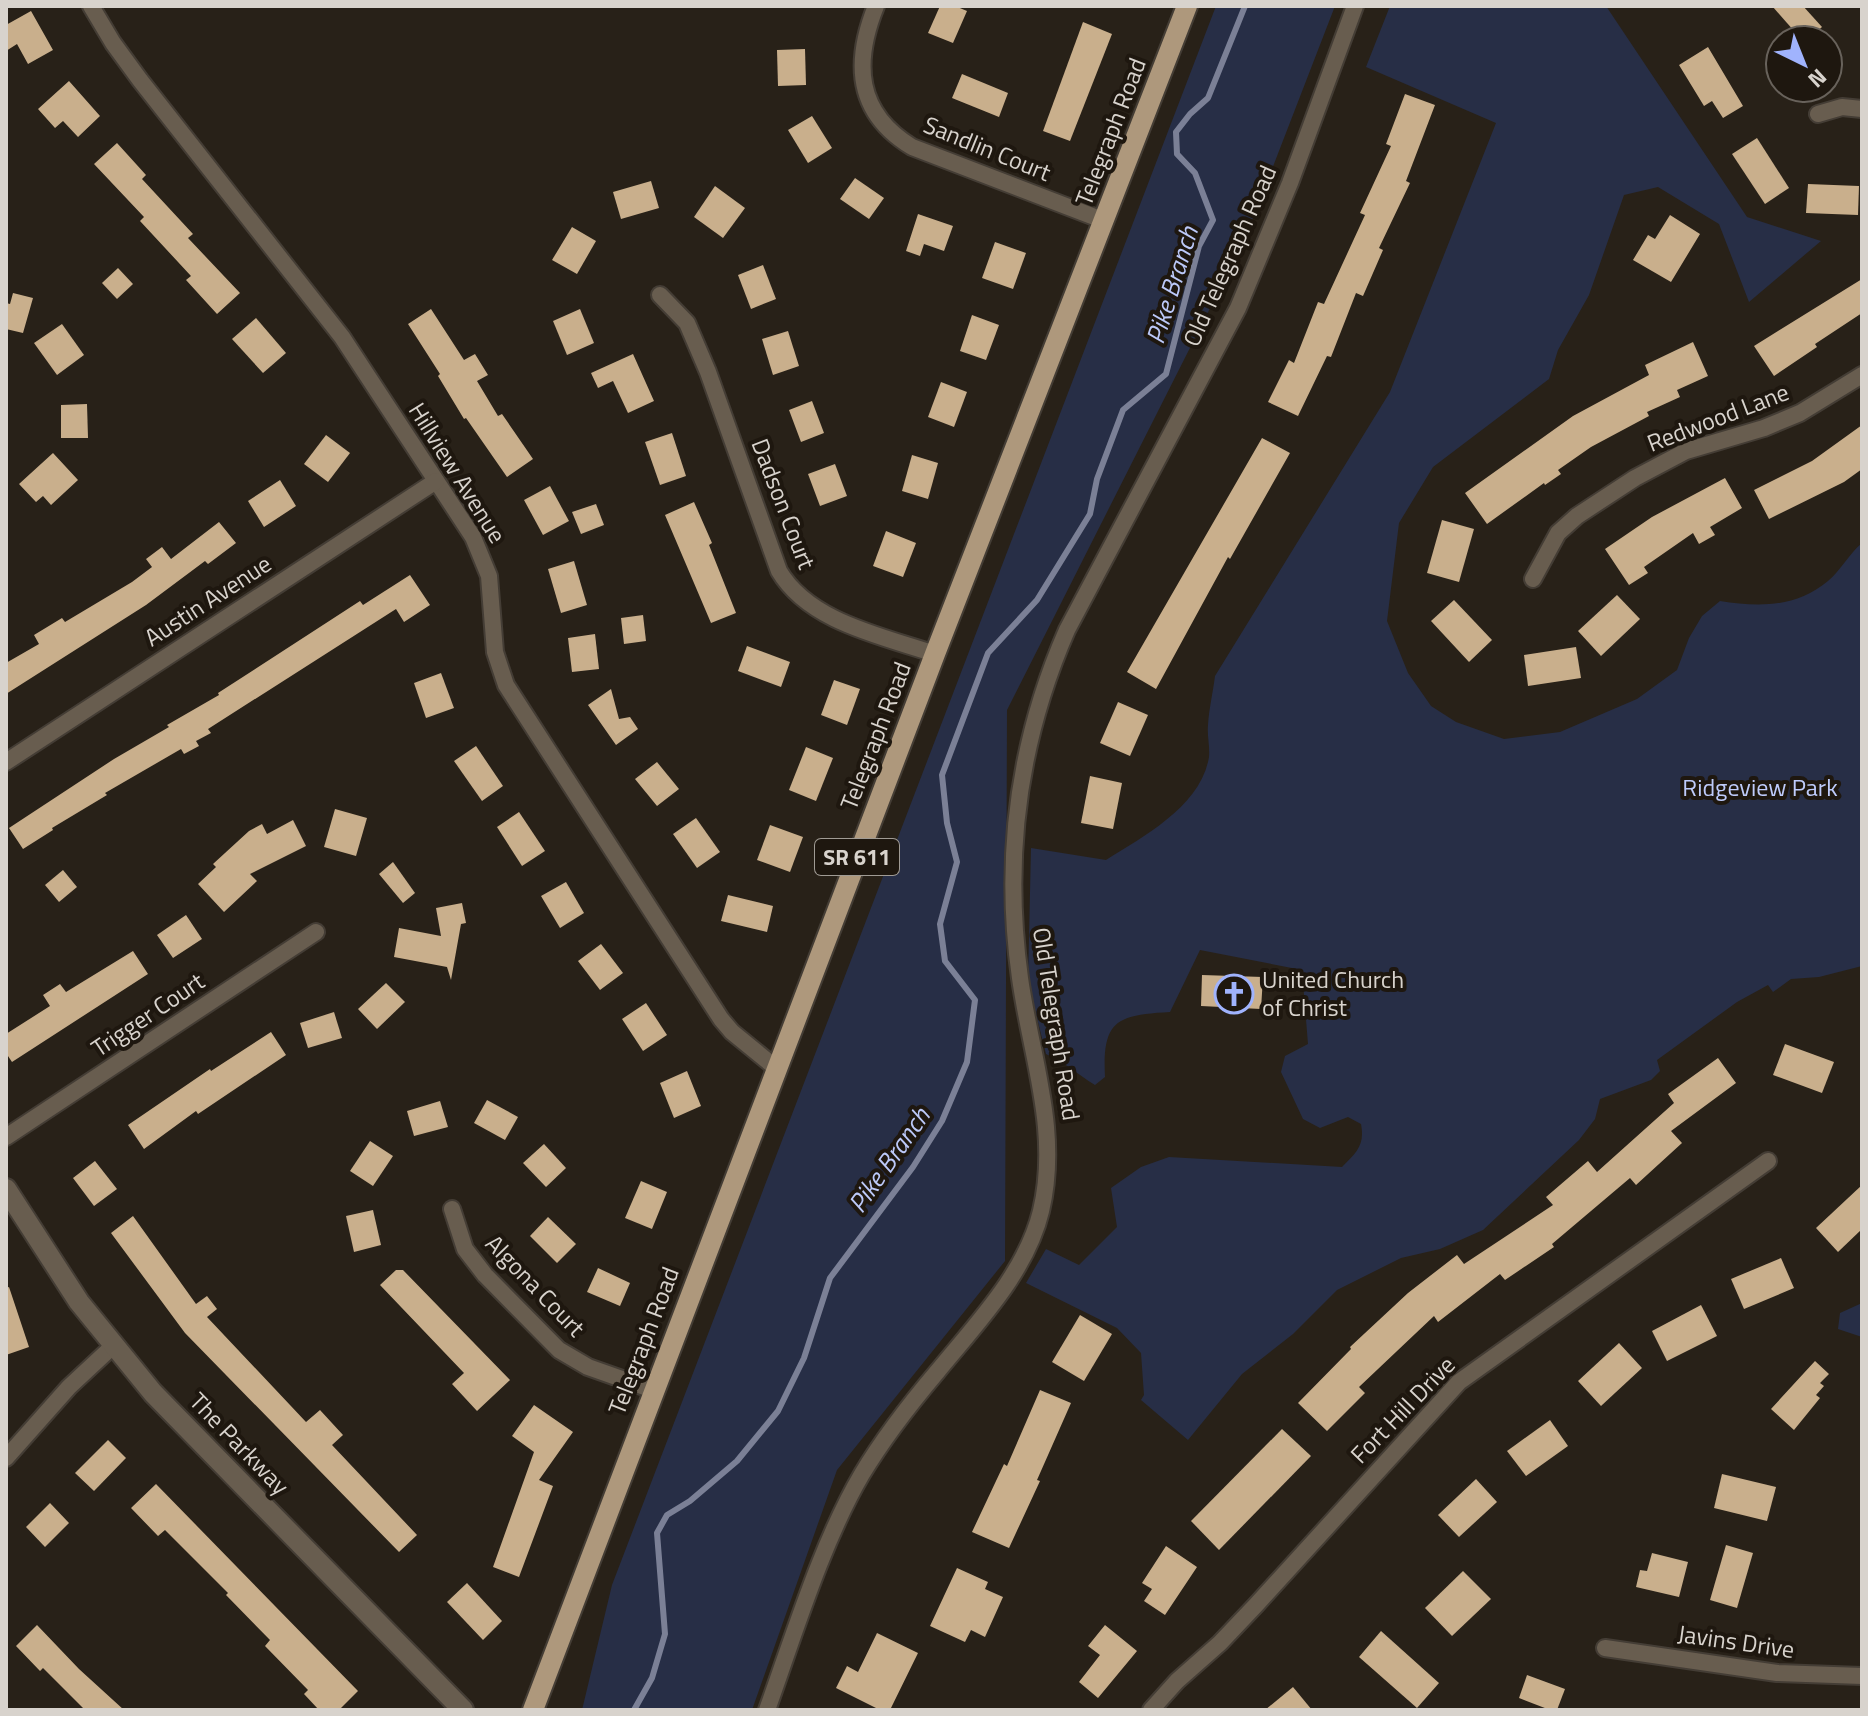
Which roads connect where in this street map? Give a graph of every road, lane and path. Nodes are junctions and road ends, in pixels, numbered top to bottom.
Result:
1 (91, 6) edge
2 (876, 6) edge
3 (1187, 6) edge
4 (1355, 6) edge
5 (1862, 109) edge
6 (1818, 114) dead end
7 (1105, 221) junction
8 (660, 295) dead end
9 (1862, 375) edge
10 (436, 481) junction
11 (1533, 579) dead end
12 (935, 654) junction
13 (6, 762) edge
14 (316, 932) dead end
15 (776, 1068) junction
16 (6, 1137) edge
17 (1768, 1161) dead end
18 (6, 1189) edge
19 (452, 1209) dead end
20 (113, 1346) junction
21 (653, 1390) junction
22 (6, 1458) edge
23 (1605, 1648) dead end
24 (1862, 1676) edge
25 (463, 1710) edge
26 (533, 1710) edge
27 (767, 1710) edge
28 (1151, 1710) edge

1 - 10 street, Hillview Avenue
2 - 7 street, Sandlin Court
3 - 7 main road, Telegraph Road / SR 611
4 - 27 street, Old Telegraph Road
5 - 6 street
7 - 12 main road, Telegraph Road / SR 611
8 - 12 street, Dadson Court
9 - 11 street, Redwood Lane
10 - 13 street, Austin Avenue
10 - 15 street, Hillview Avenue
12 - 15 main road, Telegraph Road / SR 611
14 - 16 street, Trigger Court
15 - 21 main road, Telegraph Road / SR 611
17 - 28 street, Fort Hill Drive
18 - 20 street, The Parkway
19 - 21 street, Algona Court
20 - 22 street
20 - 25 street, The Parkway
21 - 26 main road, Telegraph Road / SR 611
23 - 24 street, Javins Drive

